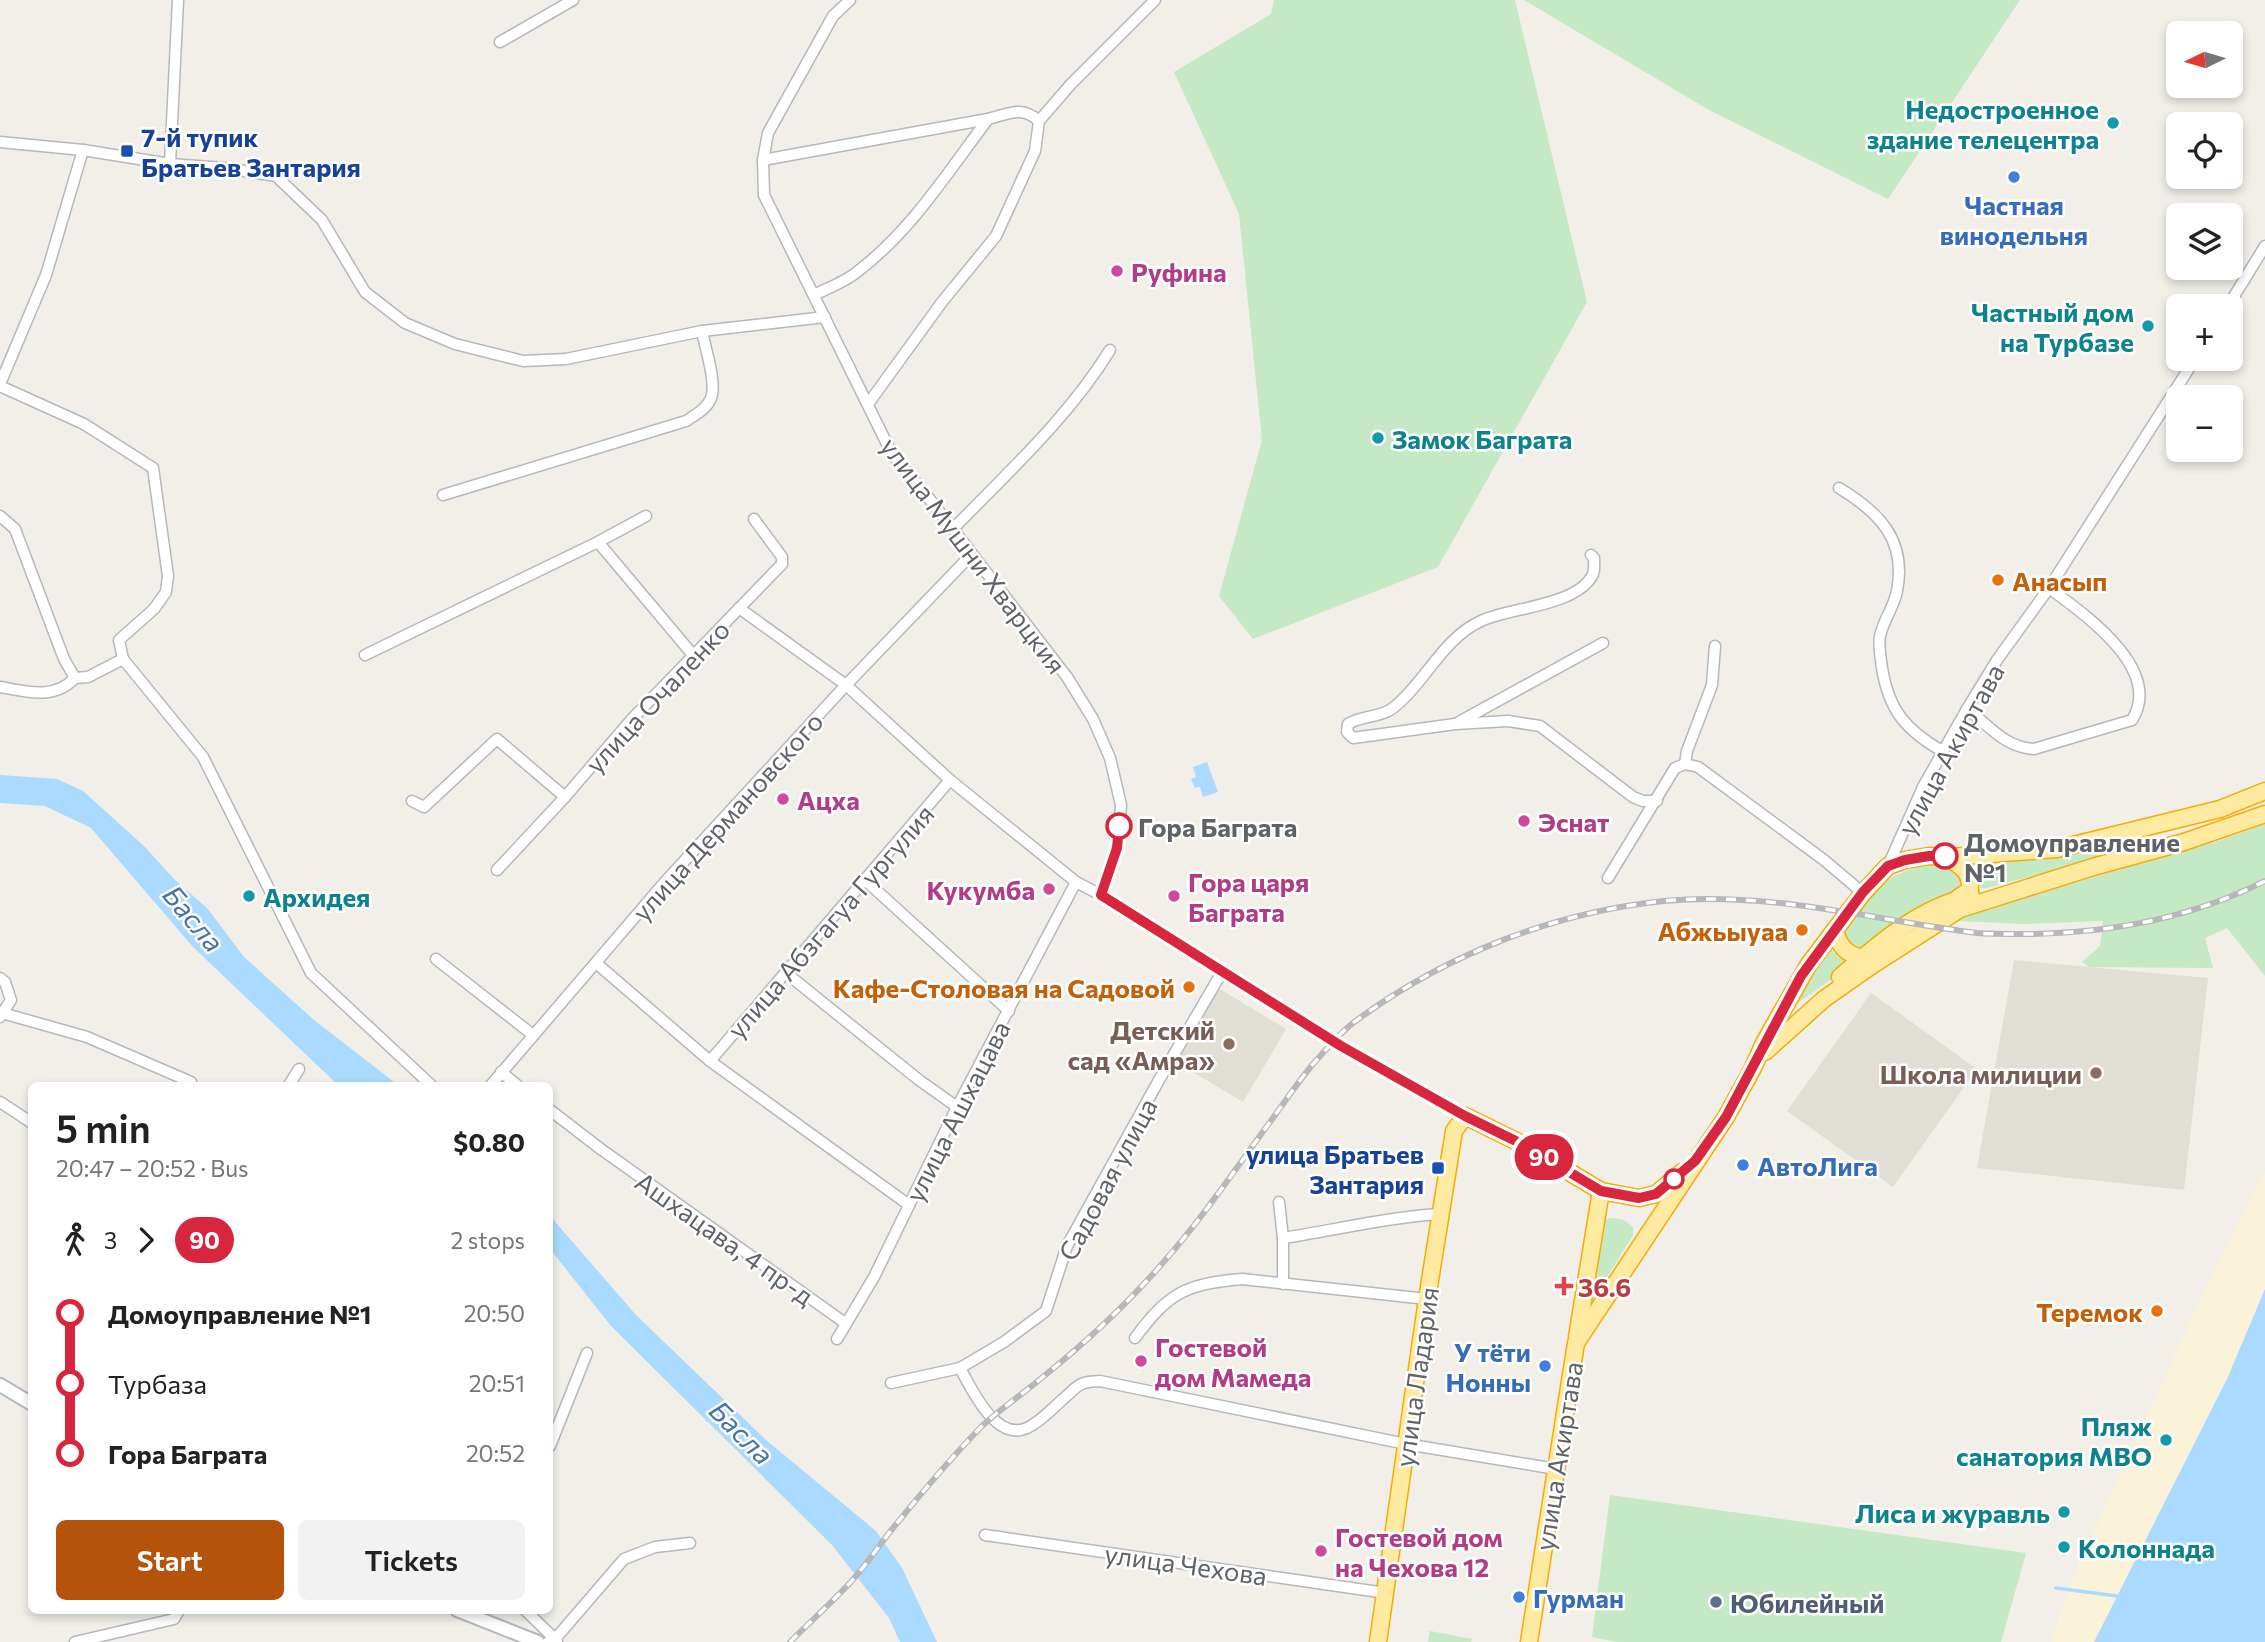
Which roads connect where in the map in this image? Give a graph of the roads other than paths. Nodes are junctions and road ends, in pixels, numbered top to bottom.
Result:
1 (178, 0) edge
2 (573, 0) edge
3 (850, 0) edge
4 (1155, 0) edge
5 (500, 42) dead end
6 (988, 119) junction
7 (1039, 121) junction
8 (0, 142) edge
9 (83, 150) junction
10 (763, 160) junction
11 (170, 164) junction
12 (2265, 246) edge
13 (2235, 294) edge
14 (814, 295) junction
15 (825, 317) junction
16 (702, 331) junction
17 (1110, 350) dead end
18 (2187, 371) edge
19 (0, 385) edge
20 (868, 404) junction
21 (1839, 488) dead end
22 (443, 495) dead end
23 (0, 516) edge
24 (646, 516) dead end
25 (754, 519) dead end
26 (953, 529) junction
27 (598, 542) junction
28 (972, 554) junction
29 (1591, 555) dead end
30 (2049, 588) junction
31 (738, 608) junction
32 (1603, 643) dead end
33 (1714, 646) dead end
34 (693, 654) junction
35 (365, 655) dead end
36 (123, 659) junction
37 (75, 678) junction
38 (846, 685) junction
39 (0, 687) edge
40 (1967, 709) junction
41 (1455, 724) junction
42 (1942, 751) junction
43 (1685, 764) junction
44 (950, 780) junction
45 (2265, 791) edge
46 (565, 797) junction
47 (412, 801) dead end
48 (1657, 801) junction
49 (2265, 814) edge
50 (1945, 856) junction
51 (1888, 866) junction
52 (497, 870) dead end
53 (1608, 878) dead end
54 (864, 879) junction
55 (1076, 883) junction
56 (2026, 889) junction
57 (1863, 892) junction
58 (1101, 895) junction
59 (1956, 899) junction
60 (1835, 930) junction
61 (1861, 958) junction
62 (436, 959) dead end
63 (596, 963) junction
64 (1222, 972) junction
65 (786, 973) junction
66 (0, 978) edge
67 (1814, 1008) junction
68 (1009, 1011) junction
69 (1, 1015) edge
70 (533, 1035) junction
71 (1758, 1058) junction
72 (710, 1061) junction
73 (299, 1069) dead end
74 (501, 1073) junction
75 (191, 1082) dead end
76 (291, 1082) edge
77 (428, 1082) edge
78 (494, 1082) edge
79 (513, 1082) edge
80 (0, 1102) edge
81 (957, 1107) junction
82 (553, 1112) edge
83 (1465, 1116) junction
84 (28, 1120) edge
85 (1695, 1161) junction
86 (1601, 1191) junction
87 (1279, 1202) dead end
88 (909, 1205) junction
89 (1441, 1214) junction
90 (1283, 1238) junction
91 (1283, 1284) junction
92 (1427, 1299) junction
93 (845, 1323) junction
94 (1135, 1338) dead end
95 (837, 1339) dead end
96 (1576, 1343) junction
97 (587, 1353) dead end
98 (960, 1368) junction
99 (891, 1383) dead end
100 (0, 1385) edge
101 (28, 1402) edge
102 (553, 1438) edge
103 (1406, 1444) junction
104 (1556, 1469) junction
105 (985, 1535) dead end
106 (690, 1543) dead end
107 (1386, 1593) junction
108 (177, 1614) edge
109 (467, 1614) edge
110 (529, 1614) edge
111 (554, 1641) edge
112 (75, 1642) edge
113 (538, 1642) edge
114 (1378, 1642) edge
115 (1529, 1642) edge

1 - 11 street
2 - 5 street
3 - 10 street, улица Мушни Хварцкия
4 - 7 street
6 - 7 street
6 - 10 street
6 - 14 street
7 - 20 street
8 - 9 street
9 - 11 street
9 - 19 street
10 - 14 street, улица Мушни Хварцкия
11 - 16 street
12 - 13 street
14 - 15 street, улица Мушни Хварцкия
15 - 16 street
15 - 20 street, улица Мушни Хварцкия
16 - 22 street
17 - 26 street
18 - 30 street, улица Акиртава
19 - 36 street
20 - 26 street, улица Мушни Хварцкия
21 - 42 street
23 - 37 street
24 - 27 street
25 - 31 street, улица Очаленко
26 - 28 street, улица Мушни Хварцкия
27 - 34 street
27 - 35 street
28 - 38 street, улица Дермановского
28 - 58 street, улица Мушни Хварцкия
29 - 41 street
30 - 40 street, улица Акиртава
30 - 40 street
31 - 34 street, улица Очаленко
31 - 38 street
32 - 41 street
33 - 43 street
34 - 46 street, улица Очаленко
36 - 37 street
36 - 77 street
37 - 39 street
38 - 44 street
38 - 63 street, улица Дермановского
40 - 42 street, улица Акиртава
41 - 48 street
42 - 51 street, улица Акиртава
43 - 48 street
43 - 57 street
44 - 54 street, улица Абзгагуа Гургулия
44 - 55 street
45 - 50 highway
46 - 47 street
46 - 52 street, улица Очаленко
48 - 53 street
49 - 56 highway
50 - 51 highway
50 - 59 highway
51 - 57 highway, улица Акиртава
54 - 65 street, улица Абзгагуа Гургулия
54 - 68 street
55 - 58 street
55 - 68 street, улица Ашхацава
56 - 59 highway
56 - 67 highway
57 - 60 highway, улица Акиртава
58 - 64 street
59 - 61 highway
60 - 61 highway
60 - 71 highway, улица Акиртава
61 - 67 highway
62 - 70 street
63 - 70 street, улица Дермановского
63 - 72 street
64 - 83 street
64 - 98 street, Садовая улица
65 - 72 street, улица Абзгагуа Гургулия
65 - 81 street
66 - 69 street
67 - 71 highway
68 - 81 street, улица Ашхацава
69 - 75 street
70 - 74 street, улица Дермановского
71 - 85 highway, улица Акиртава
72 - 88 street
73 - 76 street
74 - 78 street, улица Дермановского
74 - 79 street
80 - 84 street
81 - 88 street, улица Ашхацава
82 - 93 street, Ашхацава, 4 пр-д
83 - 86 highway
83 - 89 highway, улица Ладария
85 - 86 highway
85 - 96 highway, улица Акиртава
86 - 96 highway
87 - 90 street
88 - 93 street, улица Ашхацава
89 - 90 street
89 - 92 highway, улица Ладария
90 - 91 street
91 - 92 street
91 - 94 street
92 - 103 highway, улица Ладария
93 - 95 street, улица Ашхацава
96 - 104 highway, улица Акиртава
97 - 102 street
98 - 99 street, Садовая улица
98 - 103 street
100 - 101 street
103 - 104 street
103 - 107 highway, улица Ладария
104 - 115 highway, улица Акиртава
105 - 107 street, улица Чехова
106 - 111 street
107 - 114 highway, улица Ладария
108 - 112 street
109 - 113 street
110 - 111 street

